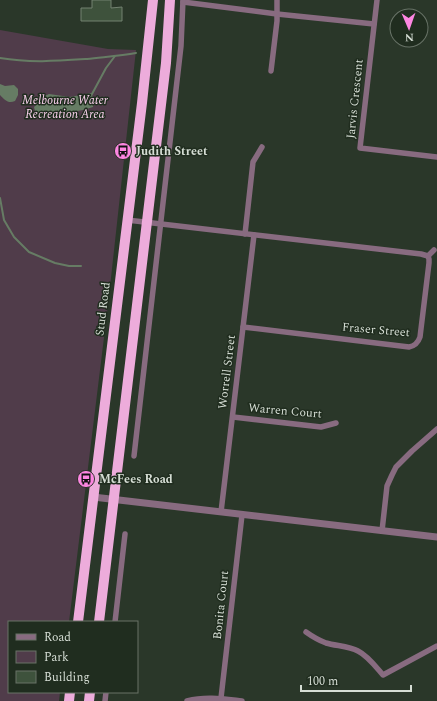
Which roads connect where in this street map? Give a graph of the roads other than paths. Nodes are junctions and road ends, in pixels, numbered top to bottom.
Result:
1 (153, 0) edge
2 (170, 0) edge
3 (277, 0) edge
4 (377, 0) edge
5 (183, 1) edge
6 (277, 14) junction
7 (374, 24) junction
8 (272, 71) dead end
9 (262, 147) dead end
10 (437, 157) edge
11 (127, 220) junction
12 (146, 222) junction
13 (161, 224) junction
14 (245, 234) junction
15 (254, 235) junction
16 (434, 250) dead end
17 (428, 256) junction
18 (243, 327) junction
19 (233, 417) junction
20 (336, 423) dead end
21 (437, 429) edge
22 (134, 456) dead end
23 (93, 497) junction
24 (114, 500) junction
25 (221, 512) junction
26 (242, 515) junction
27 (382, 531) junction
28 (125, 534) dead end
29 (437, 538) edge
30 (78, 621) edge
31 (99, 621) edge
32 (114, 621) edge
33 (306, 632) dead end
34 (437, 646) edge
35 (221, 698) junction
36 (188, 701) edge
37 (242, 701) edge

1 - 11 highway, Stud Road
2 - 12 highway
3 - 6 street
4 - 7 street, Jarvis Crescent
5 - 6 street
5 - 13 street
6 - 7 street
6 - 8 street
7 - 10 street, Jarvis Crescent
9 - 14 street
11 - 12 street
11 - 23 highway, Stud Road
12 - 13 street
12 - 24 highway
13 - 14 street
13 - 22 street
14 - 15 street
15 - 17 street
15 - 18 street, Worrell Street
16 - 17 street
17 - 18 street, Fraser Street
18 - 19 street, Worrell Street
19 - 20 street, Warren Court
19 - 25 street, Worrell Street
21 - 27 street
23 - 24 street
23 - 30 highway, Stud Road
24 - 25 street
24 - 31 highway
25 - 26 street
26 - 27 street
26 - 35 street, Bonita Court
27 - 29 street
28 - 32 street
33 - 34 street
35 - 36 street
35 - 37 street

